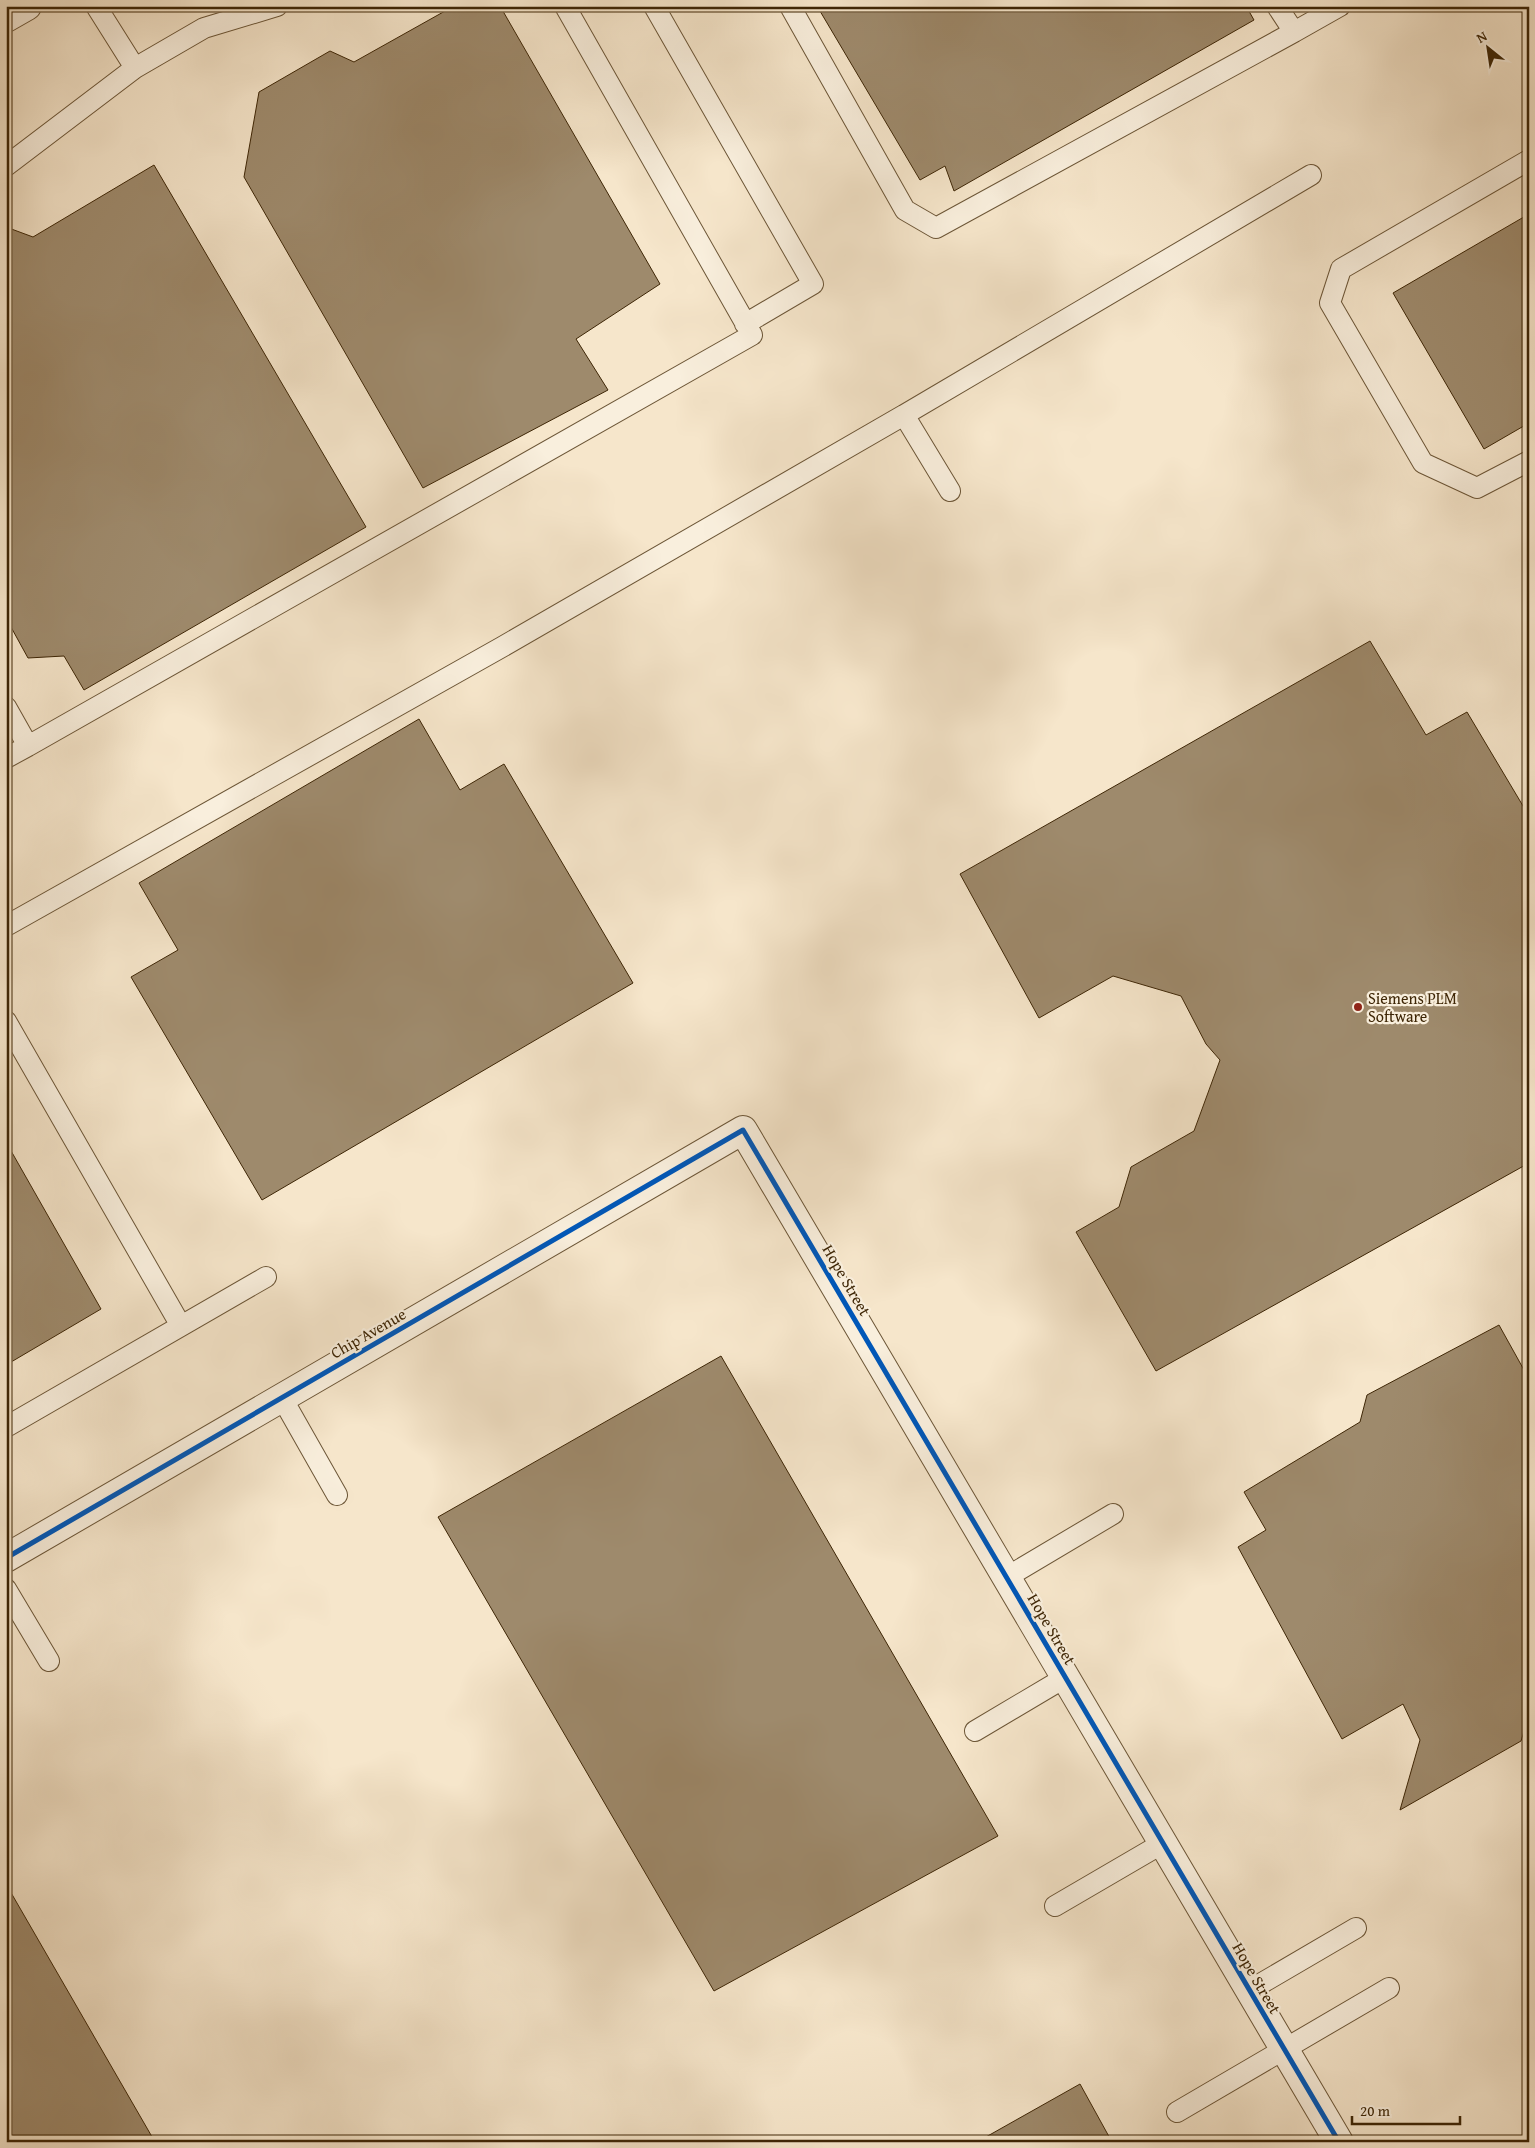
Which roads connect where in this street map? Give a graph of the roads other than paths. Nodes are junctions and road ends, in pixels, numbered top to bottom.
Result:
1 (27, 6) edge
2 (96, 6) edge
3 (277, 6) edge
4 (565, 6) edge
5 (654, 6) edge
6 (790, 6) edge
7 (1277, 6) edge
8 (1340, 6) edge
9 (6, 18) edge
10 (1294, 32) junction
11 (135, 68) junction
12 (1529, 160) edge
13 (6, 166) edge
14 (1310, 176) dead end
15 (745, 324) junction
16 (904, 415) junction
17 (1529, 461) edge
18 (950, 491) dead end
19 (6, 707) edge
20 (28, 746) junction
21 (6, 758) edge
22 (6, 926) edge
23 (6, 1021) edge
24 (743, 1130) joint
25 (266, 1277) dead end
26 (181, 1326) junction
27 (282, 1398) junction
28 (6, 1427) edge
29 (337, 1495) dead end
30 (1113, 1514) dead end
31 (6, 1558) edge
32 (1007, 1577) junction
33 (6, 1589) edge
34 (49, 1661) dead end
35 (1066, 1677) junction
36 (975, 1731) dead end
37 (1163, 1843) junction
38 (1055, 1906) dead end
39 (1356, 1928) dead end
40 (1389, 1988) dead end
41 (1250, 1990) junction
42 (1284, 2049) junction
43 (1177, 2112) dead end
44 (1339, 2142) edge

1 - 9 street
2 - 11 lane
3 - 11 lane
4 - 15 lane
5 - 15 lane
6 - 10 lane
7 - 10 lane
8 - 10 lane
11 - 13 lane
12 - 17 lane
14 - 16 lane
15 - 20 lane
16 - 18 lane
16 - 22 lane
19 - 20 lane
20 - 21 lane
23 - 26 lane
24 - 27 street, Chip Avenue
24 - 32 street, Hope Street
25 - 26 lane
26 - 28 lane
27 - 29 lane
27 - 31 street, Chip Avenue
30 - 32 lane
32 - 35 street, Hope Street
33 - 34 lane
35 - 36 lane
35 - 37 street, Hope Street
37 - 38 lane
37 - 41 street, Hope Street
39 - 41 lane
40 - 42 lane
41 - 42 street, Hope Street
42 - 43 lane
42 - 44 street, Hope Street

